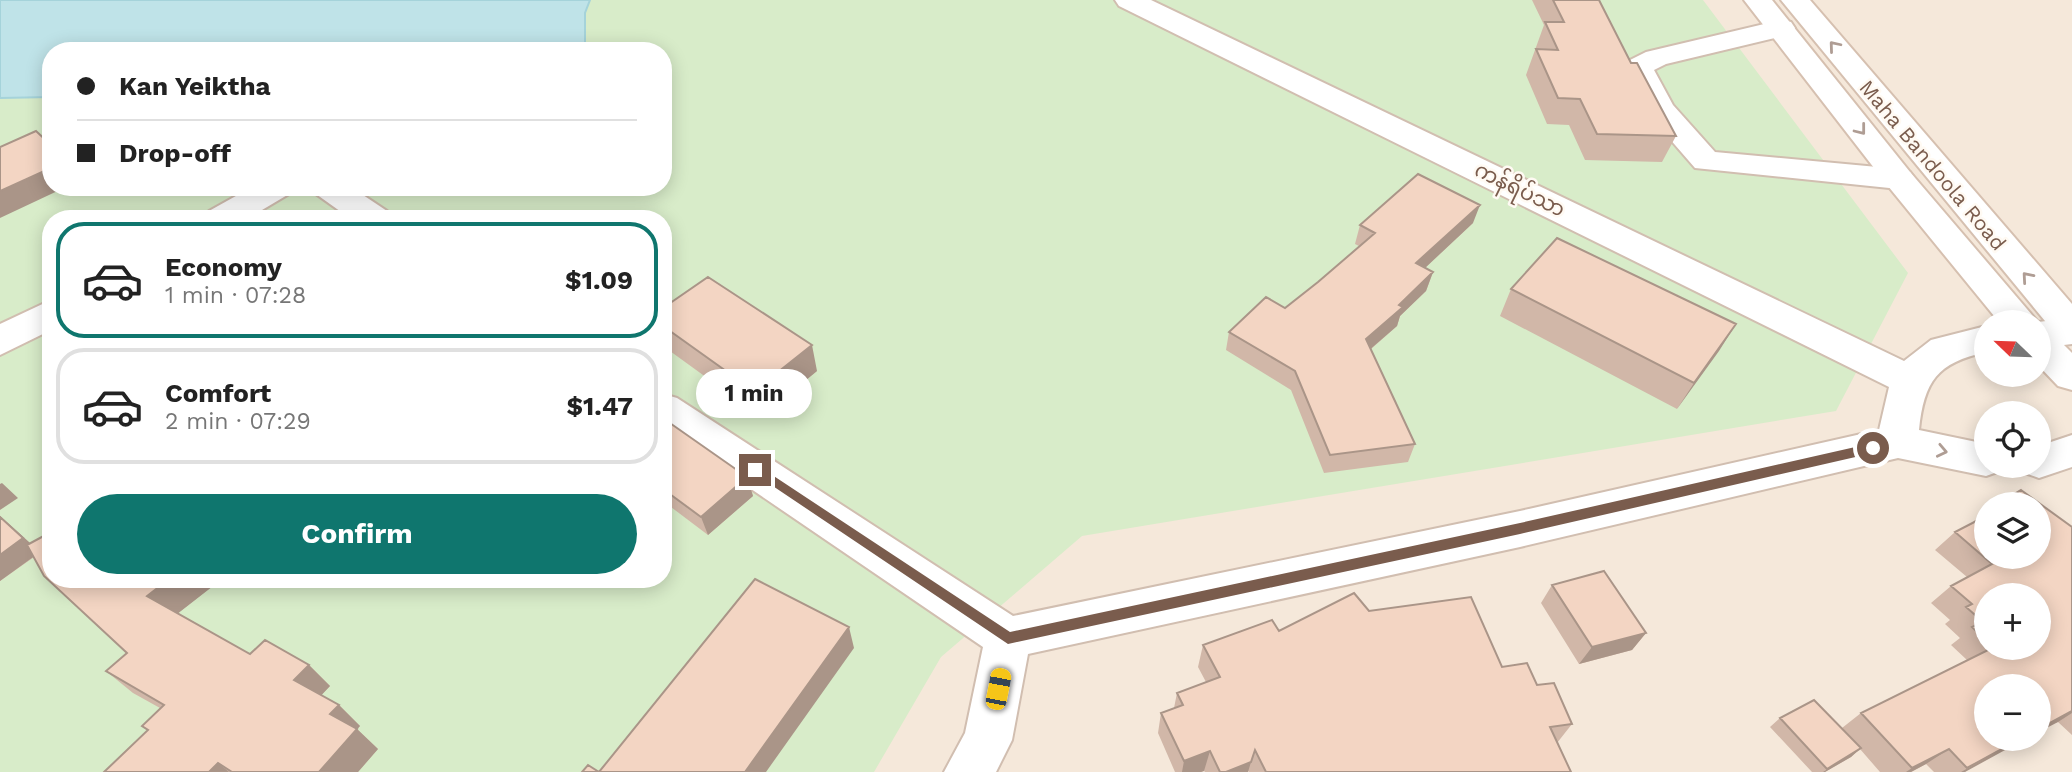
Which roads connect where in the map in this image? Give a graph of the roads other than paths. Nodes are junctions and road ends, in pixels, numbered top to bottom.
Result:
1 (1129, 0) edge
2 (1758, 0) edge
3 (1795, 0) edge
4 (1781, 28) junction
5 (1899, 179) junction
6 (261, 196) edge
7 (341, 196) edge
8 (237, 210) edge
9 (362, 210) edge
10 (2010, 310) edge
11 (42, 318) edge
12 (2072, 330) edge
13 (2051, 333) edge
14 (0, 341) edge
15 (1974, 342) edge
16 (2051, 355) edge
17 (2072, 376) edge
18 (1909, 380) junction
19 (672, 416) edge
20 (1898, 442) junction
21 (2072, 451) edge
22 (1974, 458) edge
23 (2051, 458) edge
24 (1008, 638) junction
25 (969, 772) edge

1 - 18 street, ကန်ရိပ်သာ
2 - 4 street, Maha Bandoola Road
12 -> 3 street, Maha Bandoola Road
4 -> 5 street, Maha Bandoola Road
4 - 5 street
5 - 10 street, Maha Bandoola Road
6 - 8 street
7 - 9 street
11 - 14 street
12 - 13 street
15 - 18 street
16 - 17 street
18 - 20 street
19 - 24 street
20 -> 22 street
20 - 24 street
21 - 23 street
24 - 25 street

